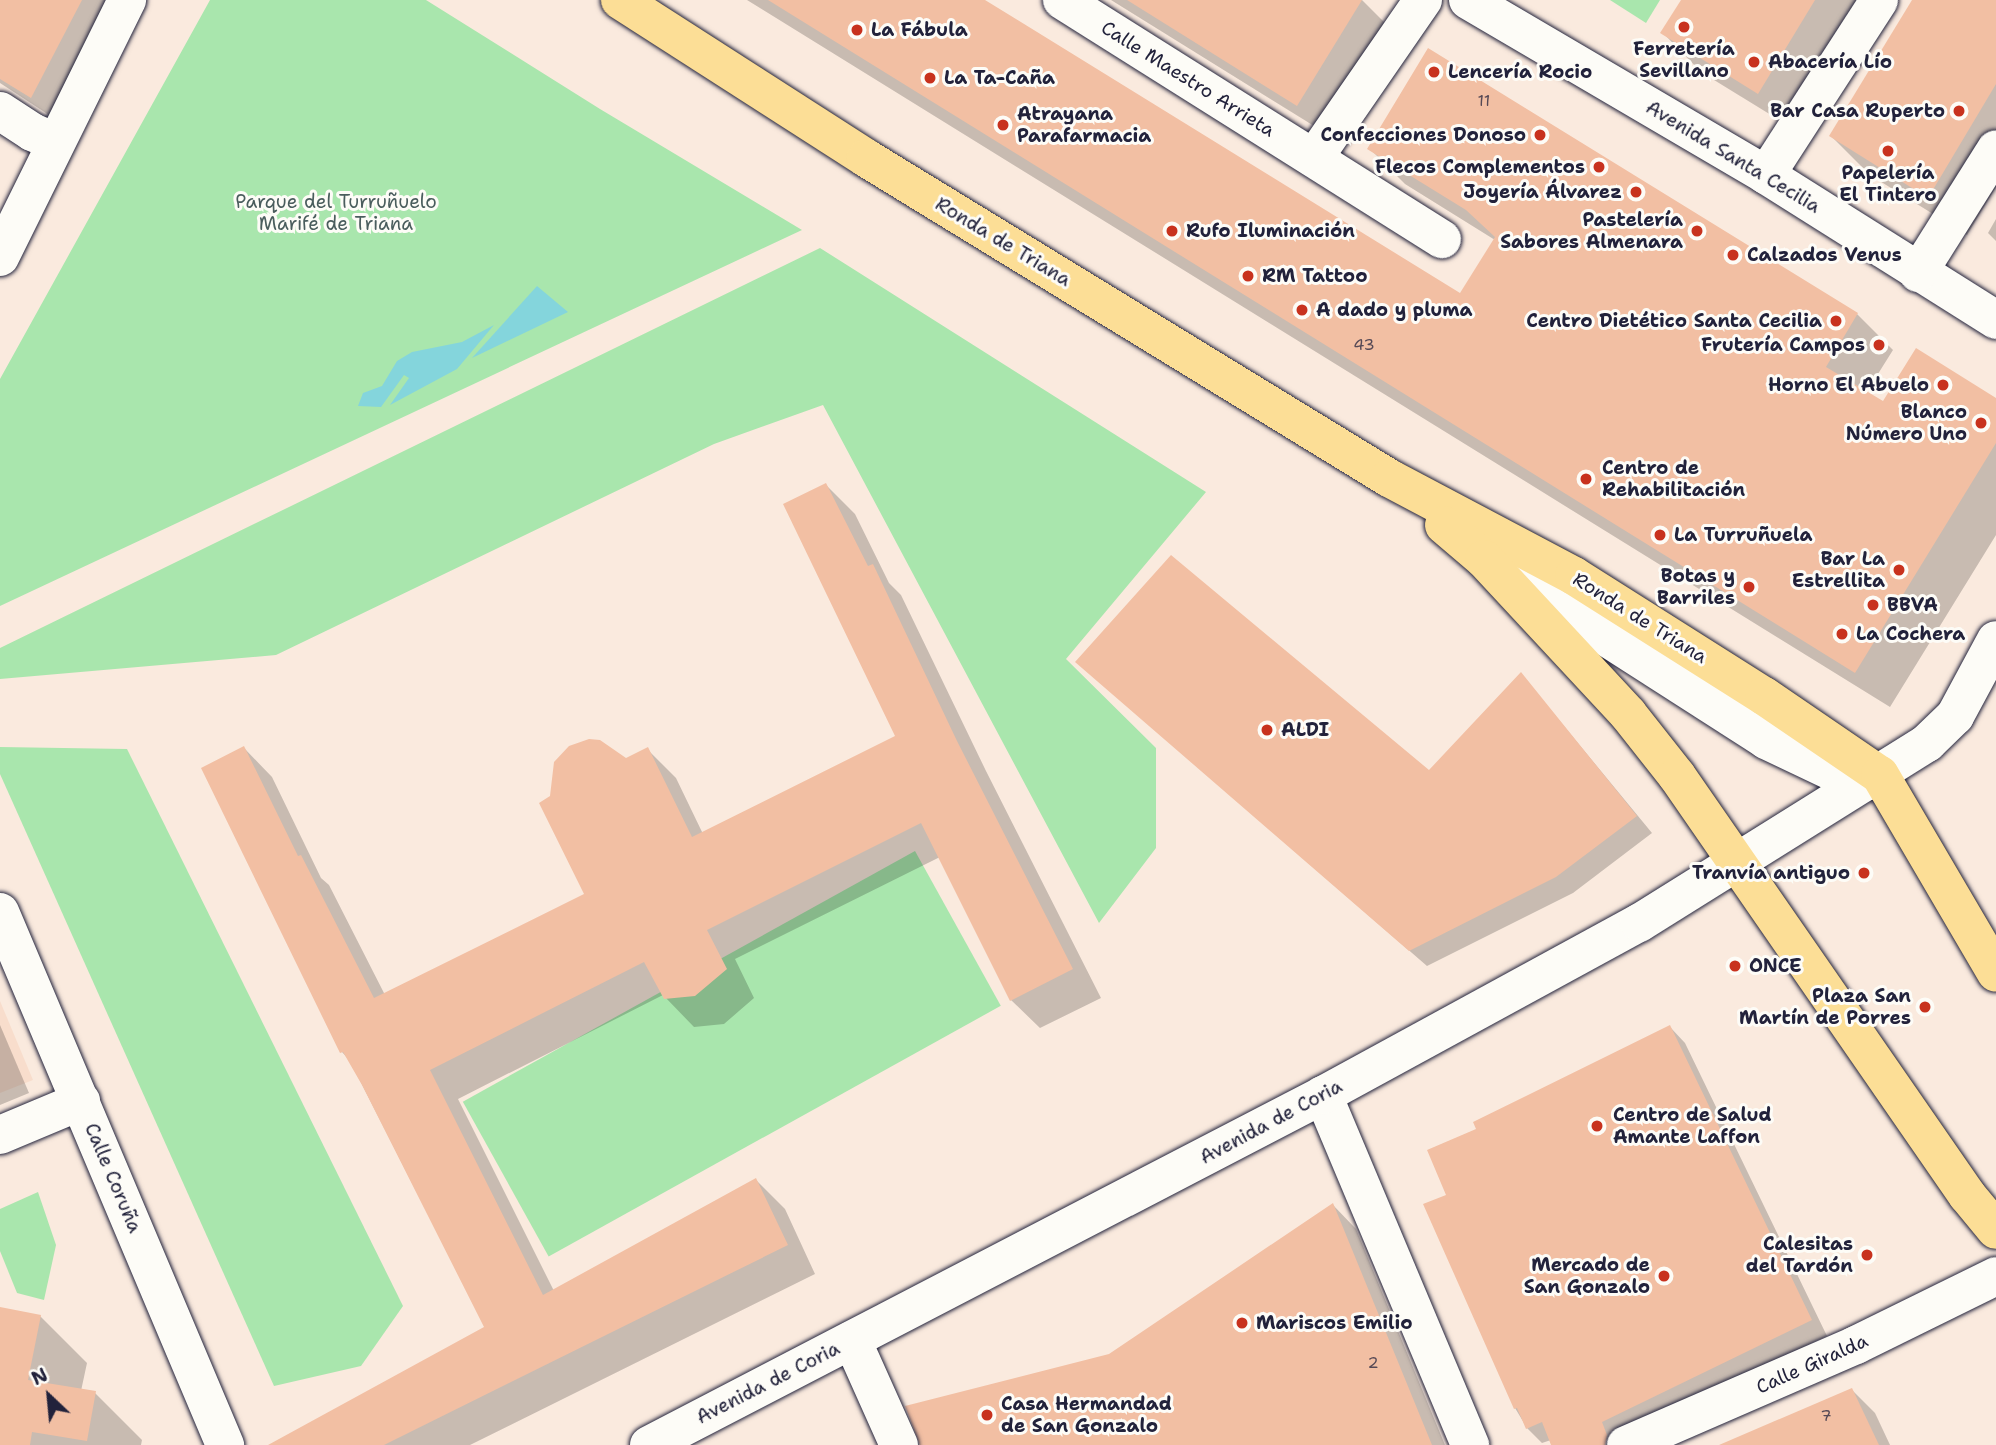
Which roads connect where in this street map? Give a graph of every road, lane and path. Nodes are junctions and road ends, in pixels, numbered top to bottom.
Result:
1 (127, 0) edge
2 (620, 0) edge
3 (1062, 0) edge
4 (1423, 0) edge
5 (1468, 0) edge
6 (1878, 0) edge
7 (0, 111) edge
8 (55, 142) junction
9 (1996, 149) edge
10 (1314, 158) junction
11 (1766, 174) junction
12 (1442, 239) dead end
13 (0, 257) edge
14 (1918, 273) junction
15 (1996, 320) edge
16 (1389, 478) junction
17 (1484, 559) junction
18 (1996, 640) edge
19 (1874, 778) junction
20 (1739, 862) junction
21 (0, 912) edge
22 (1996, 973) edge
23 (1322, 1095) junction
24 (81, 1101) junction
25 (0, 1135) edge
26 (1996, 1230) edge
27 (1996, 1276) edge
28 (852, 1340) junction
29 (225, 1445) edge
30 (649, 1445) edge
31 (899, 1445) edge
32 (1469, 1445) edge
33 (1626, 1445) edge

1 - 8 street
2 - 16 main road, Ronda de Triana
3 - 10 street, Calle Maestro Arrieta
4 - 10 street
5 - 11 street, Avenida Santa Cecilia
6 - 11 street
7 - 8 street
8 - 13 street
9 - 14 street
10 - 12 street, Calle Maestro Arrieta
11 - 14 street, Avenida Santa Cecilia
14 - 15 street, Avenida Santa Cecilia
16 - 17 main road, Ronda de Triana
16 - 19 main road, Ronda de Triana
17 - 19 street, Ronda de Triana
17 - 20 main road, Ronda de Triana
18 - 19 street, Avenida de Coria
19 - 20 street, Avenida de Coria
19 - 22 main road
20 - 23 street, Avenida de Coria
20 - 26 main road
21 - 24 street, Calle Coruña
23 - 28 street, Avenida de Coria
23 - 32 street
24 - 25 street
24 - 29 street, Calle Coruña
27 - 33 street, Calle Giralda
28 - 30 street, Avenida de Coria
28 - 31 street

